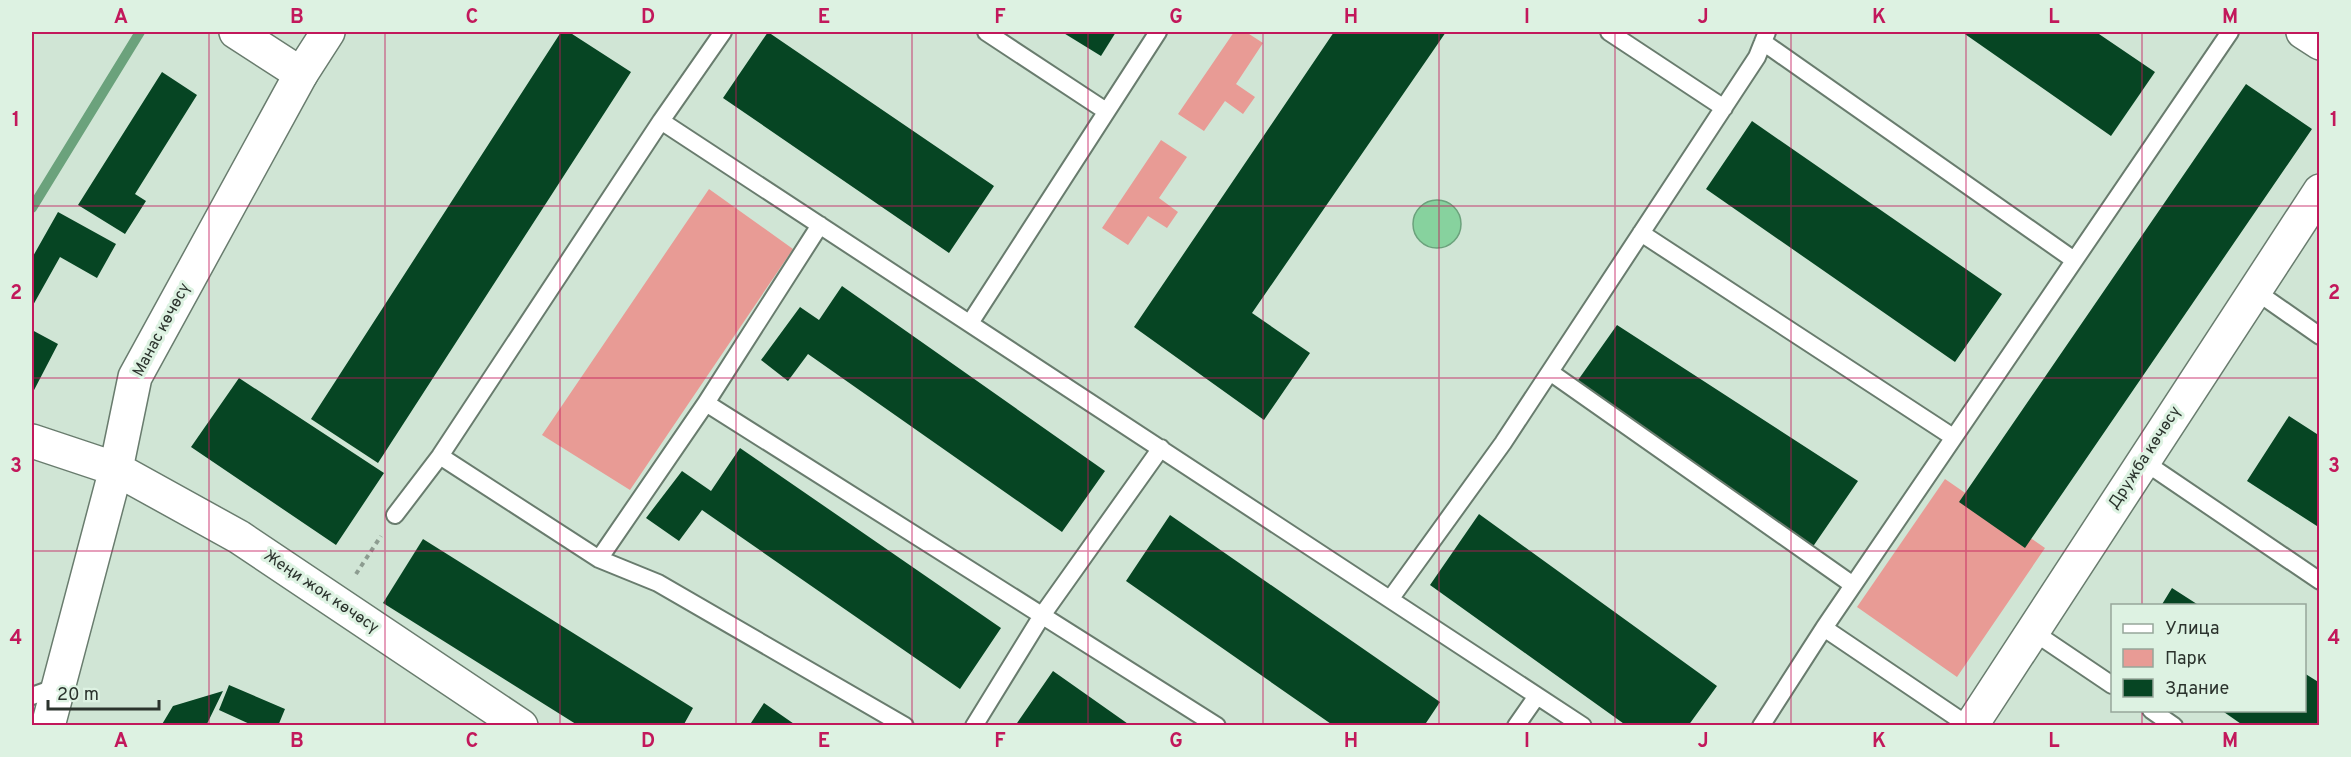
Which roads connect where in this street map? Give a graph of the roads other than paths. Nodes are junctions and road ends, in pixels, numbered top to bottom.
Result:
1 (237, 32) edge
2 (328, 32) edge
3 (723, 32) edge
4 (986, 32) edge
5 (1158, 32) edge
6 (1609, 32) edge
7 (2230, 32) edge
8 (2303, 32) edge
9 (1765, 37) edge
10 (2319, 43) edge
11 (301, 74) junction
12 (1724, 108) junction
13 (1106, 111) junction
14 (661, 121) junction
15 (2319, 191) edge
16 (820, 225) junction
17 (1641, 233) junction
18 (2074, 260) junction
19 (2254, 290) junction
20 (970, 323) junction
21 (2319, 336) edge
22 (1550, 372) junction
23 (706, 403) junction
24 (1953, 437) junction
25 (32, 441) edge
26 (1161, 448) junction
27 (440, 456) junction
28 (2143, 461) junction
29 (116, 469) junction
30 (395, 515) road end
31 (599, 559) junction
32 (2319, 581) edge
33 (1853, 585) junction
34 (1391, 598) junction
35 (1043, 614) junction
36 (1824, 628) junction
37 (2032, 631) junction
38 (2111, 684) edge
39 (44, 692) edge
40 (1537, 696) junction
41 (2153, 712) edge
42 (48, 726) edge
43 (521, 726) edge
44 (904, 726) edge
45 (974, 726) edge
46 (1217, 726) edge
47 (1516, 726) edge
48 (1583, 726) edge
49 (1761, 726) edge
50 (1970, 726) edge
51 (2174, 726) edge

1 - 11 main road
2 - 11 main road, Манас көчөсү
3 - 14 lane
4 - 13 lane
5 - 13 lane
6 - 12 lane
7 - 18 lane
8 - 10 main road
9 - 12 lane
9 - 18 lane
11 - 29 main road, Манас көчөсү
12 - 17 lane
13 - 20 lane
14 - 16 lane
14 - 27 lane
15 - 19 main road, Дружба көчөсү
16 - 20 lane
16 - 23 lane
17 - 22 lane
17 - 24 lane
18 - 24 lane
19 - 21 lane
19 - 28 main road, Дружба көчөсү
20 - 26 lane
22 - 33 lane
22 - 34 lane
23 - 31 lane
23 - 35 lane
24 - 33 lane
25 - 29 main road, Жеңи жок көчөсү
26 - 34 lane
26 - 35 lane
27 - 30 lane
27 - 31 lane
28 - 32 lane
28 - 37 main road, Дружба көчөсү
29 - 39 main road, Манас көчөсү
29 - 43 main road, Жеңи жок көчөсү
31 - 44 lane
33 - 36 lane
34 - 40 lane
35 - 45 lane
35 - 46 lane
36 - 49 lane
36 - 50 lane
37 - 38 lane
37 - 50 main road, Дружба көчөсү
39 - 42 main road, Манас көчөсү
40 - 47 lane
40 - 48 lane
41 - 51 lane

